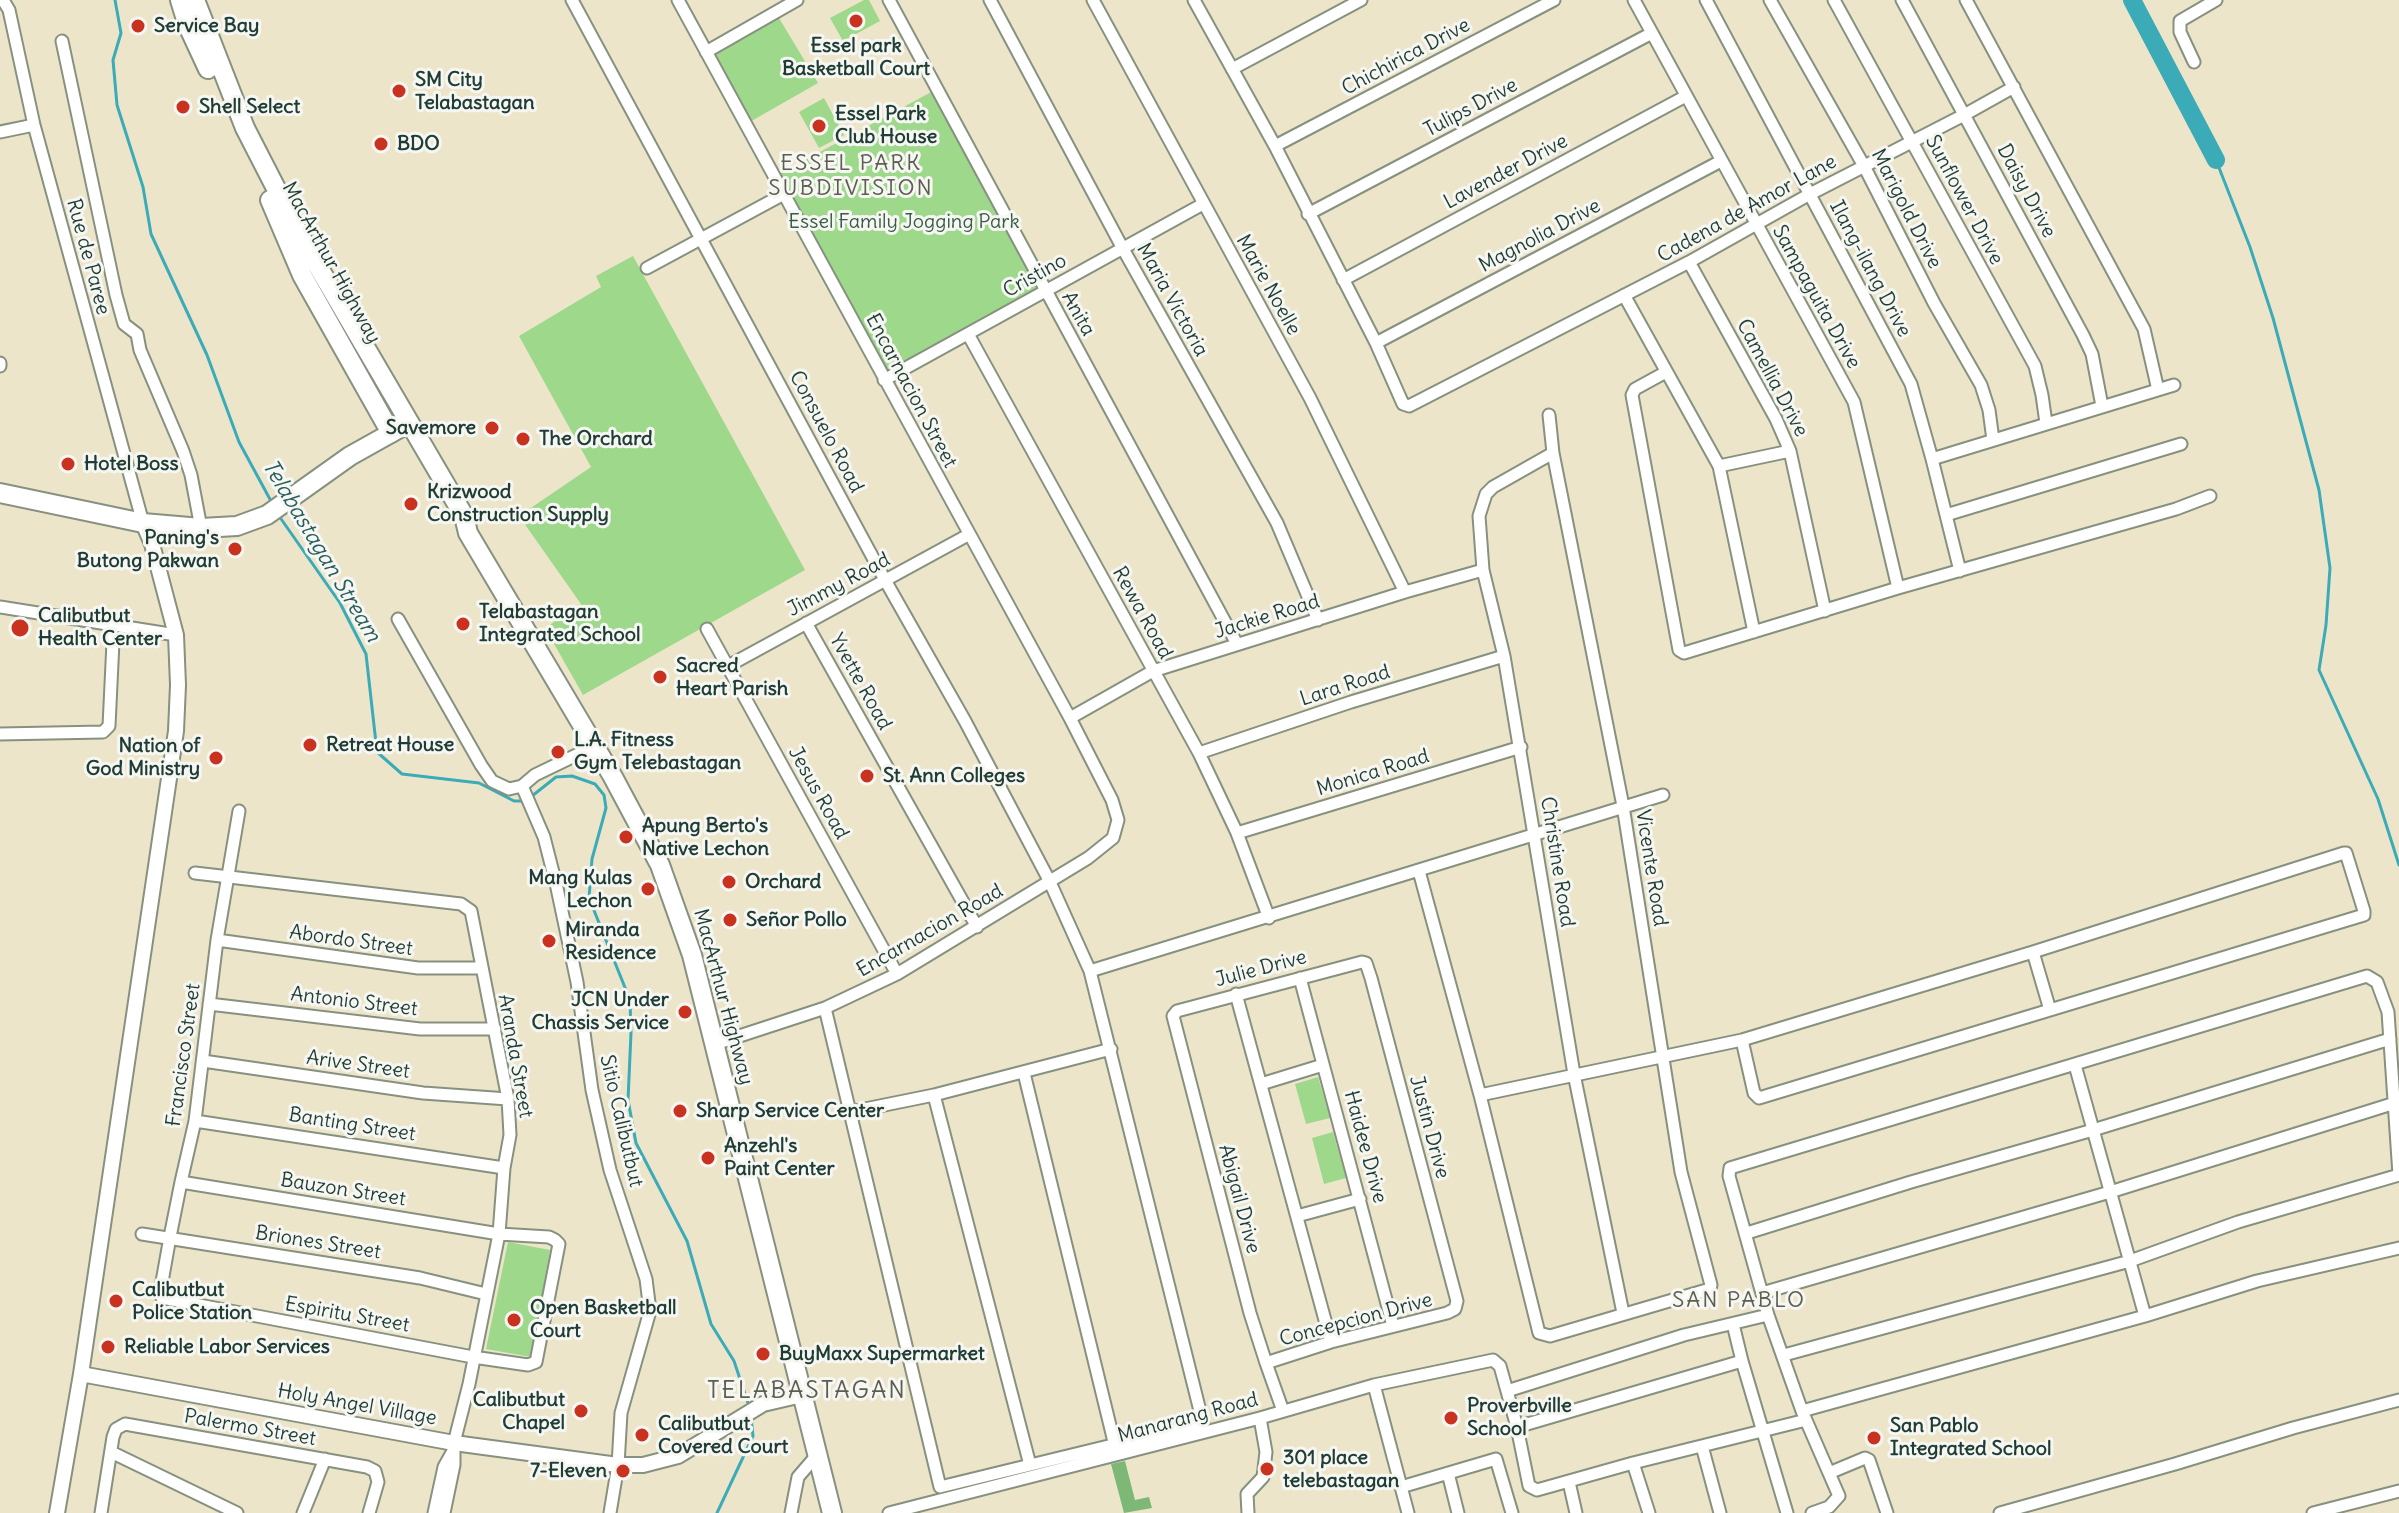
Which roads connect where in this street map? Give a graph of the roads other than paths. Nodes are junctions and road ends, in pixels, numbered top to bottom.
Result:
1 (3, 0) edge
2 (180, 0) edge
3 (195, 0) edge
4 (572, 0) edge
5 (678, 0) edge
6 (889, 0) edge
7 (990, 0) edge
8 (1093, 0) edge
9 (1194, 0) edge
10 (1361, 0) edge
11 (1554, 0) edge
12 (1634, 0) edge
13 (1706, 0) edge
14 (1770, 0) edge
15 (1834, 0) edge
16 (1902, 0) edge
17 (1966, 0) edge
18 (2216, 0) edge
19 (791, 1) edge
20 (2202, 3) edge
21 (1652, 33) junction
22 (62, 41) dead end
23 (706, 52) junction
24 (2194, 62) dead end
25 (1232, 69) junction
26 (2014, 87) junction
27 (1686, 96) junction
28 (1964, 115) junction
29 (34, 125) junction
30 (0, 132) edge
31 (1913, 141) junction
32 (1275, 146) junction
33 (1721, 161) junction
34 (1864, 166) junction
35 (784, 194) junction
36 (1810, 194) junction
37 (1203, 204) junction
38 (1308, 214) junction
39 (1756, 224) junction
40 (701, 237) junction
41 (1122, 247) junction
42 (1689, 262) junction
43 (647, 268) dead end
44 (1343, 280) junction
45 (1045, 292) junction
46 (1624, 295) junction
47 (968, 334) junction
48 (1376, 343) junction
49 (1666, 372) junction
50 (884, 380) junction
51 (2174, 385) dead end
52 (2158, 390) junction
53 (2102, 406) junction
54 (1549, 415) dead end
55 (2046, 423) junction
56 (400, 428) junction
57 (1993, 440) junction
58 (2181, 444) dead end
59 (1790, 451) junction
60 (1553, 453) junction
61 (1932, 459) junction
62 (1719, 466) junction
63 (0, 493) edge
64 (2210, 496) dead end
65 (1946, 515) junction
66 (143, 523) junction
67 (201, 528) junction
68 (968, 535) junction
69 (1483, 570) junction
70 (1960, 571) junction
71 (885, 580) junction
72 (1898, 588) junction
73 (1405, 592) junction
74 (0, 607) edge
75 (1825, 611) junction
76 (398, 619) dead end
77 (1318, 620) junction
78 (806, 623) junction
79 (109, 625) junction
80 (707, 629) dead end
81 (1754, 632) junction
82 (176, 635) junction
83 (1237, 644) junction
84 (1504, 656) junction
85 (728, 666) junction
86 (1153, 671) junction
87 (1070, 718) junction
88 (0, 734) edge
89 (595, 746) junction
90 (1521, 747) junction
91 (1199, 753) junction
92 (523, 789) junction
93 (1663, 795) dead end
94 (1112, 800) joint
95 (1623, 806) junction
96 (239, 811) dead end
97 (1237, 833) junction
98 (1534, 834) junction
99 (1419, 871) junction
100 (195, 873) dead end
101 (227, 877) junction
102 (1049, 880) junction
103 (1269, 918) junction
104 (977, 927) junction
105 (217, 940) junction
106 (2033, 952) junction
107 (1358, 962) joint
108 (481, 968) junction
109 (1090, 971) junction
110 (897, 974) junction
111 (1300, 978) junction
112 (1236, 994) junction
113 (209, 1004) junction
114 (825, 1008) junction
115 (2050, 1010) junction
116 (1175, 1013) joint
117 (495, 1029) junction
118 (2390, 1039) junction
119 (1742, 1040) junction
120 (715, 1044) junction
121 (1111, 1049) junction
122 (1664, 1058) junction
123 (203, 1061) junction
124 (1323, 1065) junction
125 (2075, 1065) junction
126 (1024, 1073) junction
127 (1574, 1074) junction
128 (1261, 1084) junction
129 (934, 1095) junction
130 (1480, 1095) junction
131 (508, 1099) junction
132 (2395, 1103) junction
133 (850, 1112) junction
134 (195, 1121) junction
135 (2093, 1130) junction
136 (504, 1168) junction
137 (2399, 1175) edge
138 (181, 1182) junction
139 (2110, 1192) junction
140 (1360, 1199) junction
141 (1297, 1216) junction
142 (1747, 1233) junction
143 (142, 1234) dead end
144 (499, 1234) junction
145 (170, 1237) junction
146 (2399, 1248) edge
147 (2130, 1261) junction
148 (1762, 1293) junction
149 (486, 1294) junction
150 (167, 1301) joint
151 (1455, 1309) joint
152 (1623, 1313) junction
153 (1768, 1315) junction
154 (2145, 1316) junction
155 (1733, 1324) junction
156 (1393, 1326) junction
157 (1331, 1342) junction
158 (1784, 1355) junction
159 (473, 1357) junction
160 (1742, 1361) junction
161 (1266, 1363) junction
162 (81, 1374) junction
163 (1374, 1385) junction
164 (1507, 1391) junction
165 (802, 1395) junction
166 (2399, 1400) edge
167 (1283, 1411) junction
168 (1804, 1415) junction
169 (1260, 1418) junction
170 (1517, 1427) junction
171 (1763, 1430) junction
172 (1115, 1446) junction
173 (1702, 1446) junction
174 (453, 1447) junction
175 (111, 1452) junction
176 (817, 1455) junction
177 (325, 1459) junction
178 (1633, 1463) junction
179 (618, 1465) junction
180 (1030, 1465) junction
181 (1448, 1473) junction
182 (1829, 1473) junction
183 (1569, 1482) junction
184 (1401, 1487) junction
185 (2399, 1491) edge
186 (57, 1513) edge
187 (101, 1513) edge
188 (237, 1513) edge
189 (303, 1513) edge
190 (369, 1513) edge
191 (434, 1513) edge
192 (444, 1513) edge
193 (610, 1513) edge
194 (791, 1513) edge
195 (832, 1513) edge
196 (889, 1513) edge
197 (1248, 1513) edge
198 (1408, 1513) edge
199 (1458, 1513) edge
200 (1512, 1513) edge
201 (1576, 1513) edge
202 (1649, 1513) edge
203 (1720, 1513) edge
204 (1787, 1513) edge
205 (1812, 1513) edge
206 (1887, 1513) edge
207 (2000, 1513) edge
208 (2313, 1513) edge

1 - 29 street, Rue de Paree
2 - 56 main road, MacArthur Highway
3 - 56 main road, MacArthur Highway
4 - 40 street, Consuelo Road
5 - 23 street, Encarnacion Street
6 - 45 street, Anita
7 - 41 street, Maria Victoria
8 - 37 street, Marie Noelle
9 - 25 street
10 - 25 street
11 - 32 street, Chichirica Drive
12 - 21 street, Sampaguita Drive
13 - 36 street, Ilang-ilang Drive
14 - 34 street, Marigold Drive
15 - 31 street, Sunflower Drive
16 - 28 street, Daisy Drive
17 - 26 street
18 - 20 street
19 - 23 street
20 - 24 street
21 - 27 street, Sampaguita Drive
21 - 38 street, Tulips Drive
22 - 67 street
23 - 35 street, Encarnacion Street
25 - 32 street
26 - 28 street, Cadena de Amor Lane
26 - 52 street
27 - 33 street, Sampaguita Drive
27 - 44 street, Lavender Drive
28 - 31 street, Cadena de Amor Lane
28 - 53 street, Daisy Drive
29 - 30 street
29 - 66 street, Rue de Paree
31 - 34 street, Cadena de Amor Lane
31 - 55 street, Sunflower Drive
32 - 38 street
33 - 39 street, Sampaguita Drive
33 - 48 street, Magnolia Drive
34 - 36 street, Cadena de Amor Lane
34 - 57 street, Marigold Drive
35 - 40 street
35 - 50 street, Encarnacion Street
36 - 39 street, Cadena de Amor Lane
36 - 61 street, Ilang-ilang Drive
37 - 41 street, Cristino
37 - 73 street, Marie Noelle
38 - 44 street
39 - 42 street, Cadena de Amor Lane
39 - 72 street, Sampaguita Drive
40 - 43 street
40 - 71 street, Consuelo Road
41 - 45 street, Cristino
41 - 77 street, Maria Victoria
42 - 46 street, Cadena de Amor Lane
42 - 59 street, Camellia Drive
44 - 48 street
45 - 47 street, Cristino
45 - 83 street, Anita
46 - 48 street, Cadena de Amor Lane
46 - 49 street
47 - 50 street, Cristino
47 - 86 street, Rewa Road
49 - 62 street
49 - 81 street
50 - 68 street, Encarnacion Street
51 - 52 street
52 - 53 street
53 - 55 street
54 - 60 street, Vicente Road
55 - 57 street
56 - 67 main road
56 - 89 main road, MacArthur Highway
57 - 61 street
58 - 65 street
59 - 62 street
59 - 75 street, Camellia Drive
60 - 69 street, Christine Road
60 - 95 street, Vicente Road
61 - 65 street, Ilang-ilang Drive
62 - 81 street
63 - 66 main road
64 - 70 street
65 - 70 street, Ilang-ilang Drive
66 - 67 main road
66 - 82 street
68 - 71 street, Jimmy Road
68 - 87 street, Encarnacion Street
69 - 73 street, Jackie Road
69 - 84 street, Christine Road
70 - 72 street
71 - 78 street, Jimmy Road
71 - 102 street, Consuelo Road
72 - 75 street
73 - 77 street, Jackie Road
74 - 79 street
75 - 81 street
76 - 92 street
77 - 83 street, Jackie Road
78 - 85 street, Jimmy Road
78 - 104 street, Yvette Road
79 - 82 street
79 - 88 street
80 - 85 street, Jesus Road
82 - 162 street
83 - 86 street, Jackie Road
84 - 90 street, Christine Road
84 - 91 street, Lara Road
85 - 110 street, Jesus Road
86 - 87 street, Jackie Road
86 - 91 street, Rewa Road
87 - 94 street, Encarnacion Street
89 - 92 street
89 - 120 main road, MacArthur Highway
90 - 97 street, Monica Road
90 - 98 street, Christine Road
91 - 97 street, Rewa Road
92 - 179 street, Sitio Calibutbut
93 - 95 street
94 - 102 street, Encarnacion Road
95 - 98 street
95 - 122 street, Vicente Road
96 - 101 street, Francisco Street
97 - 103 street, Rewa Road
98 - 99 street
98 - 127 street, Christine Road
99 - 103 street
99 - 130 street
100 - 101 street, Aranda Street
101 - 105 street, Francisco Street
101 - 108 street, Aranda Street
102 - 104 street, Encarnacion Road
102 - 109 street, Consuelo Road
103 - 109 street
104 - 110 street, Encarnacion Road
105 - 108 street, Abordo Street
105 - 113 street, Francisco Street
106 - 115 street
106 - 115 street
106 - 119 street
107 - 111 street, Julie Drive
107 - 151 street, Justin Drive
108 - 117 street, Aranda Street
109 - 121 street, Consuelo Road
110 - 114 street, Encarnacion Road
111 - 112 street, Julie Drive
111 - 124 street, Haidee Drive
112 - 116 street, Julie Drive
112 - 128 street
113 - 117 street, Antonio Street
113 - 123 street, Francisco Street
114 - 120 street, Encarnacion Road
114 - 133 street
115 - 119 street
116 - 161 street, Abigail Drive
117 - 131 street, Aranda Street
118 - 125 street
118 - 132 street
118 - 135 street
119 - 122 street
120 - 165 main road, MacArthur Highway
121 - 126 street
121 - 172 street, Consuelo Road
122 - 127 street
122 - 152 street, Vicente Road
123 - 131 street, Arive Street
123 - 134 street, Francisco Street
124 - 128 street
124 - 140 street, Haidee Drive
125 - 135 street
125 - 142 street
126 - 129 street
126 - 172 street
127 - 130 street
127 - 152 street, Christine Road
128 - 141 street
129 - 133 street
129 - 180 street
130 - 152 street
131 - 136 street, Aranda Street
132 - 137 street
132 - 139 street
133 - 180 street
134 - 136 street, Banting Street
134 - 138 street, Francisco Street
135 - 139 street
135 - 142 street
136 - 144 street, Aranda Street
137 - 147 street
138 - 144 street, Bauzon Street
138 - 145 street, Francisco Street
139 - 147 street
139 - 148 street
140 - 141 street
140 - 156 street, Haidee Drive
141 - 157 street
142 - 148 street
143 - 145 street, Briones Street
144 - 149 street, Aranda Street
144 - 159 street, Bauzon Street
145 - 149 street, Briones Street
145 - 150 street, Francisco Street
146 - 154 street
147 - 154 street
147 - 158 street
148 - 153 street
149 - 159 street, Aranda Street
150 - 159 street, Espiritu Street
151 - 156 street, Concepcion Drive
153 - 155 street
153 - 158 street
154 - 168 street
155 - 160 street
155 - 164 street
156 - 157 street, Concepcion Drive
157 - 161 street, Concepcion Drive
158 - 168 street
159 - 174 street, Aranda Street
160 - 170 street
160 - 171 street
161 - 167 street, Abigail Drive
162 - 174 street, Holy Angel Village
162 - 186 street
163 - 164 street, Manarang Road
163 - 167 street, Manarang Road
163 - 184 street
164 - 170 street
165 - 176 main road, MacArthur Highway
165 - 179 street, Holy Angel Village
166 - 207 street
167 - 169 street, Manarang Road
168 - 171 street
168 - 182 street
169 - 196 street, Manarang Road
169 - 197 street
170 - 183 street
171 - 173 street
171 - 204 street
172 - 180 street
173 - 178 street
173 - 203 street
174 - 179 street, Holy Angel Village
174 - 191 street, Aranda Street
174 - 192 street, Aranda Street
175 - 177 street, Palermo Street
175 - 187 street
175 - 188 street
176 - 194 street
176 - 195 main road, MacArthur Highway
177 - 189 street
177 - 190 street, Palermo Street
178 - 183 street
178 - 202 street
179 - 193 street, Sitio Calibutbut
181 - 184 street
181 - 199 street
181 - 200 street
182 - 205 street
182 - 206 street
183 - 201 street
184 - 198 street
185 - 208 street

